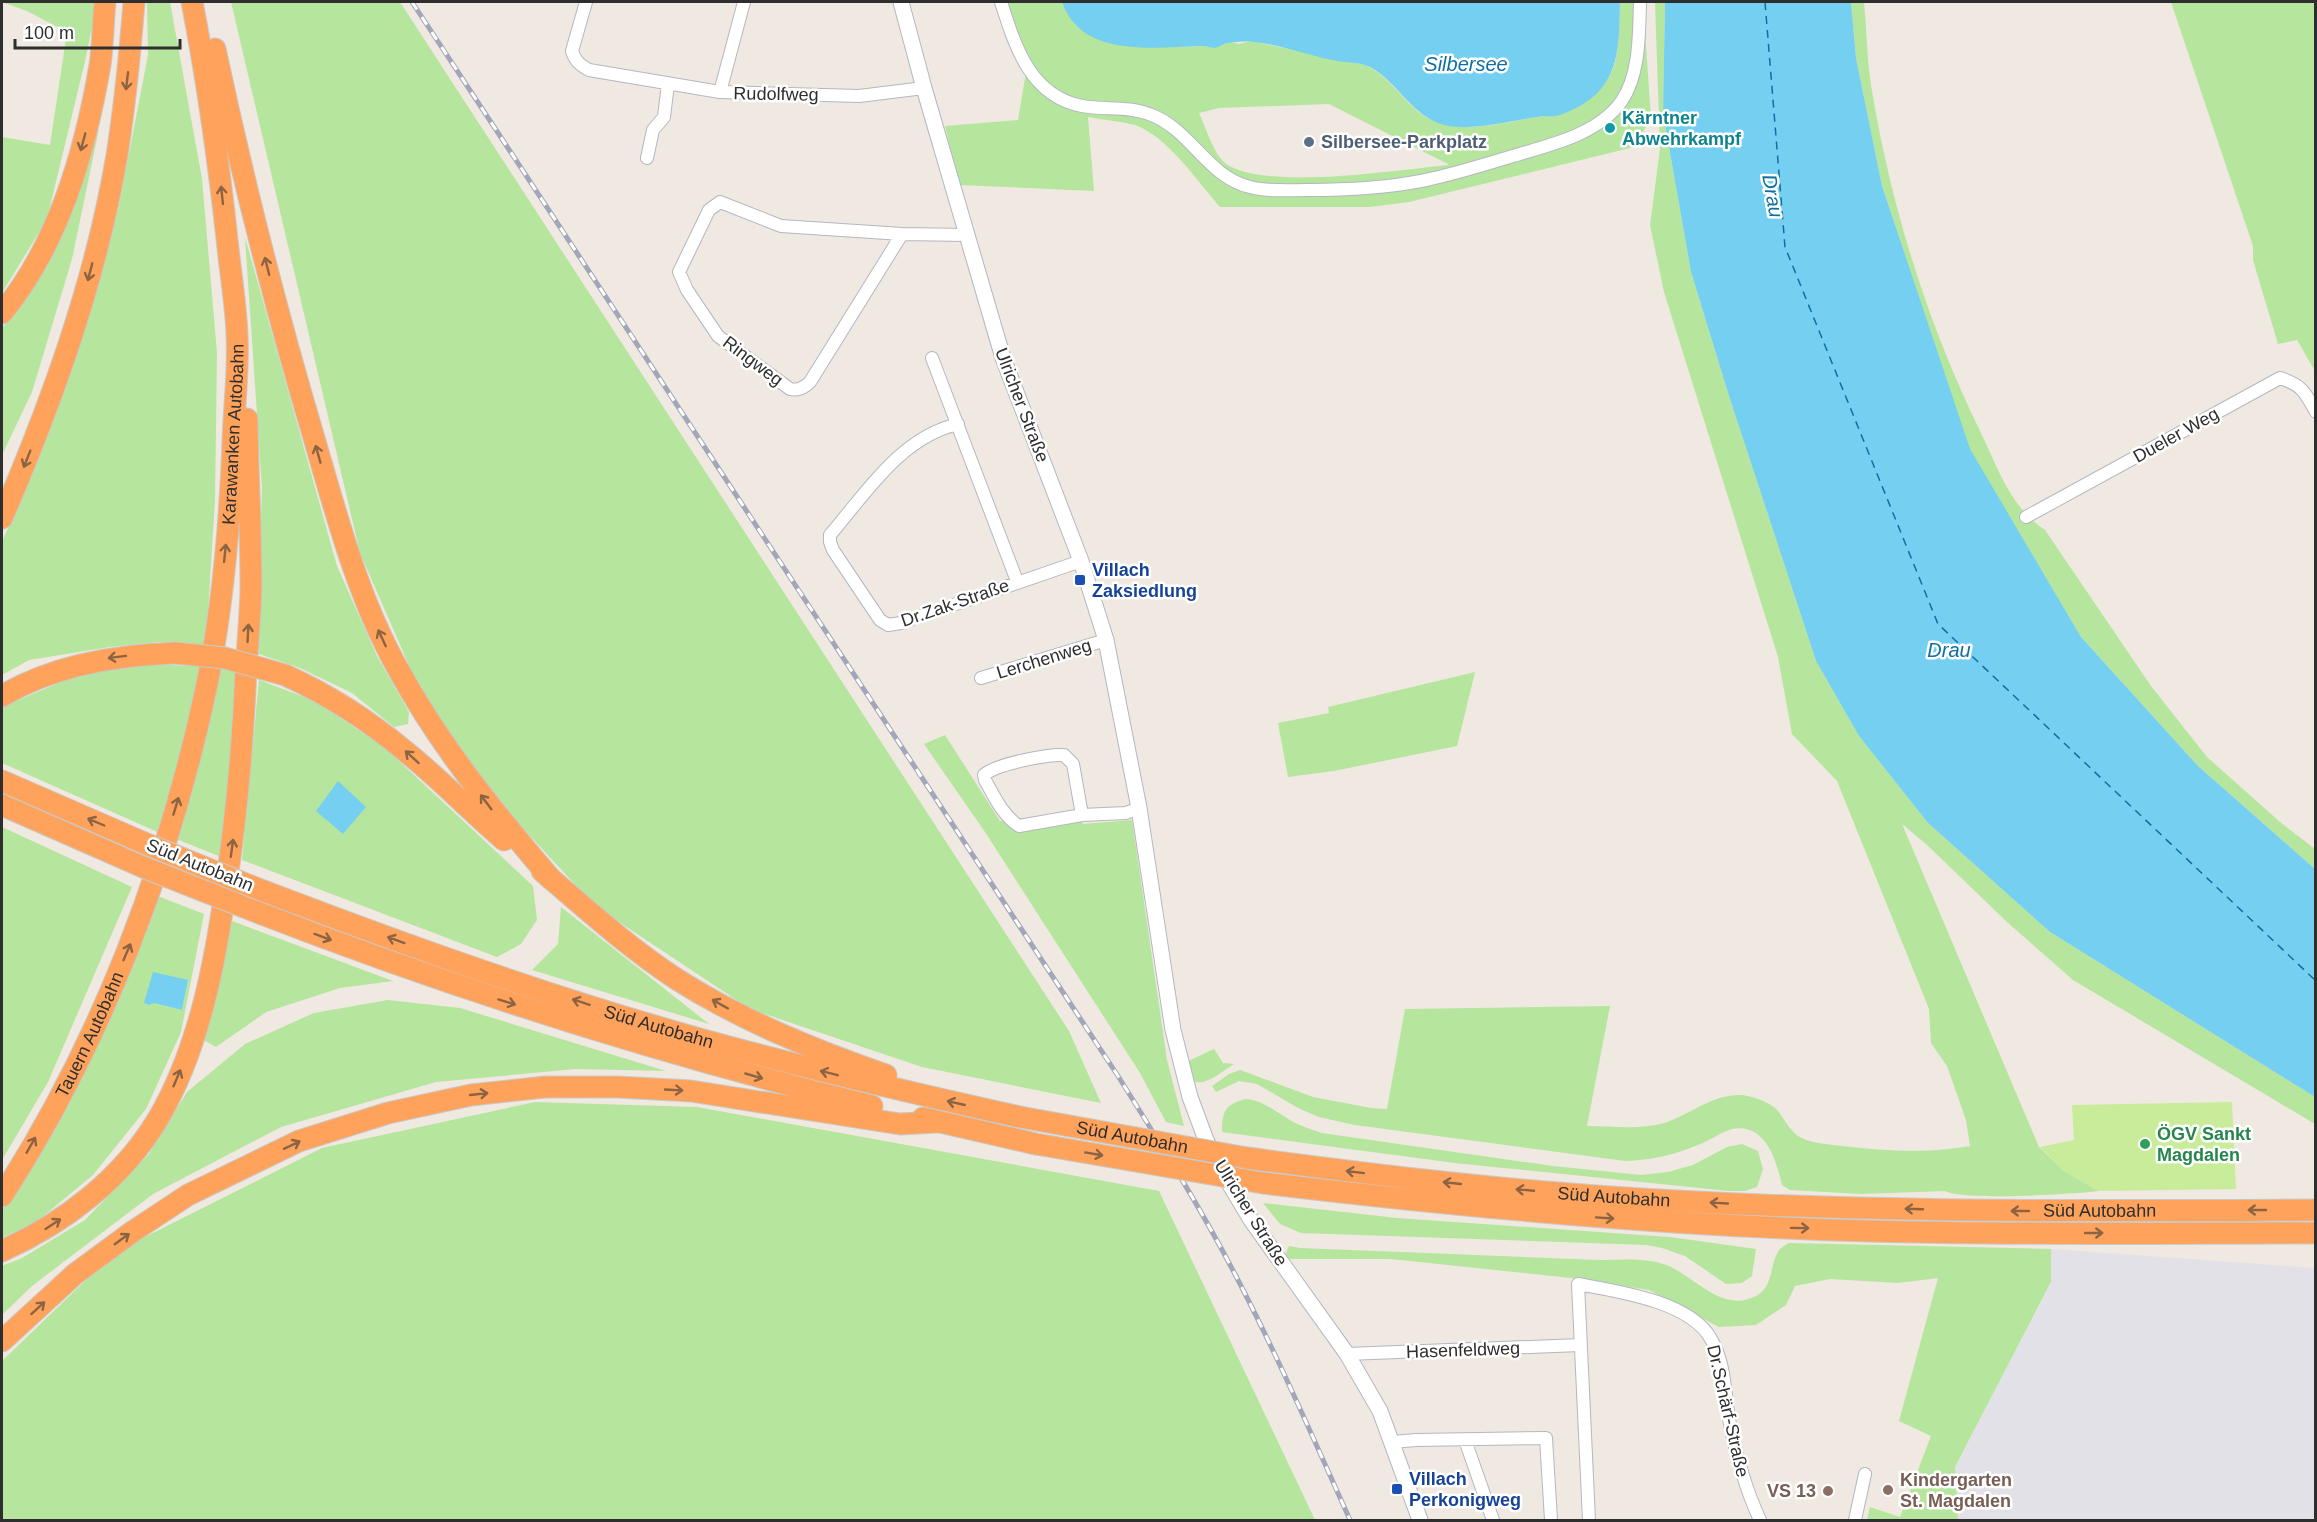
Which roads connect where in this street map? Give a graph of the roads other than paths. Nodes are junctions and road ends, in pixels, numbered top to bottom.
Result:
1 (105, 2) edge
2 (134, 2) edge
3 (192, 2) edge
4 (203, 2) edge
5 (586, 2) edge
6 (744, 2) edge
7 (902, 2) edge
8 (1001, 2) edge
9 (1640, 2) edge
10 (668, 84) junction
11 (924, 88) junction
12 (720, 92) junction
13 (647, 158) dead end
14 (902, 234) junction
15 (967, 235) junction
16 (2, 313) edge
17 (237, 336) junction
18 (932, 358) dead end
19 (2316, 412) edge
20 (958, 424) junction
21 (2026, 517) dead end
22 (2, 518) edge
23 (1081, 561) junction
24 (1017, 581) junction
25 (1106, 640) junction
26 (981, 678) dead end
27 (2, 696) edge
28 (2, 780) edge
29 (2, 805) edge
30 (1139, 808) junction
31 (1082, 815) junction
32 (150, 858) junction
33 (551, 879) junction
34 (927, 1096) junction
35 (937, 1122) junction
36 (2, 1196) edge
37 (2316, 1210) edge
38 (2316, 1233) edge
39 (2, 1251) edge
40 (2, 1341) edge
41 (1580, 1345) junction
42 (1347, 1354) junction
43 (1465, 1440) junction
44 (1392, 1442) junction
45 (1865, 1474) dead end
46 (1420, 1521) edge
47 (1493, 1521) edge
48 (1551, 1521) edge
49 (1589, 1521) edge
50 (1760, 1521) edge
51 (1855, 1521) edge

1 -> 16 highway
2 -> 22 highway
17 -> 3 highway, Karawanken Autobahn
33 -> 4 highway
5 - 10 street
6 - 12 street, Rudolfweg
7 - 11 street, Ulricher Straße
8 - 9 street
10 - 12 street
10 - 13 street
11 - 12 street, Rudolfweg
11 - 15 street, Ulricher Straße
14 - 14 street, Ringweg
14 - 15 street, Ringweg
15 - 23 street, Ulricher Straße
32 -> 17 highway, Karawanken Autobahn
39 -> 17 highway
18 - 20 street, Dr.Zak-Straße
19 - 21 street, Dueler Weg
20 - 24 street, Dr.Zak-Straße
20 - 24 street, Dr.Zak-Straße
23 - 24 street, Dr.Zak-Straße
23 - 25 street, Ulricher Straße
25 - 26 street, Lerchenweg
25 - 30 street, Ulricher Straße
33 -> 27 highway, bridge
32 -> 28 highway, Süd Autobahn
29 - 32 highway, Süd Autobahn
30 - 31 street
30 - 42 street, Ulricher Straße
31 - 31 street
34 -> 32 highway, Süd Autobahn, bridge
32 -> 35 highway, Süd Autobahn, bridge
36 -> 32 highway, Tauern Autobahn
34 -> 33 highway
37 -> 34 highway, Süd Autobahn, bridge
35 -> 38 highway, Süd Autobahn, bridge
40 -> 35 highway
41 - 42 street, Hasenfeldweg
41 - 49 street
41 - 50 street, Dr.Schärf-Straße
42 - 44 street, Ulricher Straße
43 - 44 street
43 - 47 street
43 - 48 street
44 - 46 street, Ulricher Straße
45 - 51 street

